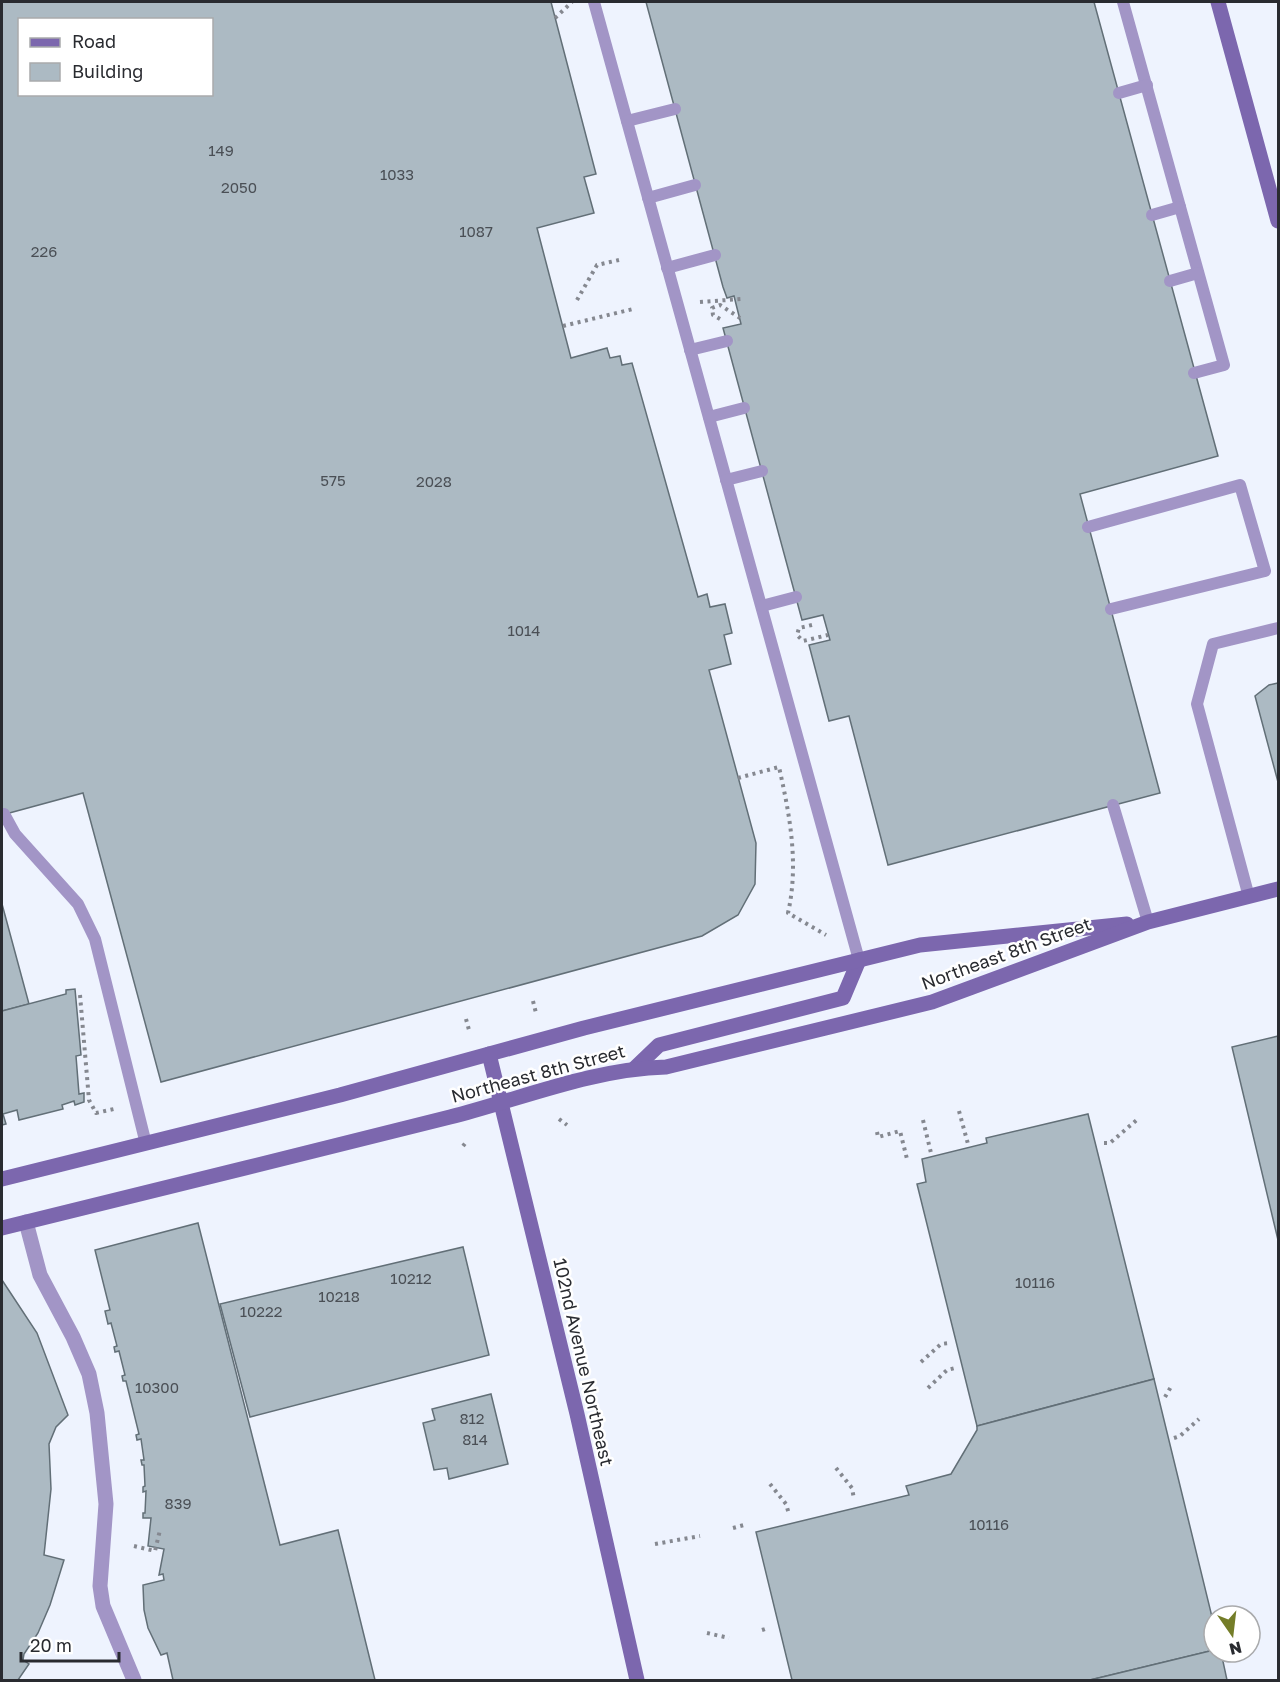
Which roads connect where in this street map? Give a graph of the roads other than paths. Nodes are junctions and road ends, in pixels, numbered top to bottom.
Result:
1 (594, 2) edge
2 (1124, 2) edge
3 (1218, 2) edge
4 (1147, 85) junction
5 (1119, 93) dead end
6 (675, 109) dead end
7 (627, 121) junction
8 (695, 185) dead end
9 (648, 198) junction
10 (1180, 207) junction
11 (1152, 214) dead end
12 (1278, 221) edge
13 (715, 255) dead end
14 (667, 268) junction
15 (1198, 273) junction
16 (1170, 281) dead end
17 (727, 341) dead end
18 (690, 350) junction
19 (1194, 373) dead end
20 (744, 408) dead end
21 (709, 417) junction
22 (762, 471) dead end
23 (726, 480) junction
24 (1088, 526) dead end
25 (796, 597) dead end
26 (762, 606) junction
27 (1111, 609) dead end
28 (1278, 628) edge
29 (1113, 805) dead end
30 (4, 814) dead end
31 (1278, 889) edge
32 (1249, 897) junction
33 (1148, 922) junction
34 (859, 960) junction
35 (489, 1054) junction
36 (635, 1068) junction
37 (501, 1102) junction
38 (146, 1144) junction
39 (2, 1179) edge
40 (26, 1222) junction
41 (2, 1228) edge
42 (134, 1680) edge
43 (637, 1680) edge

1 - 7 lane
2 - 4 lane
3 - 12 main road
4 - 5 lane
4 - 10 lane
6 - 7 lane
7 - 9 lane
8 - 9 lane
9 - 14 lane
10 - 11 lane
10 - 15 lane
13 - 14 lane
14 - 18 lane
15 - 16 lane
15 - 19 lane
17 - 18 lane
18 - 21 lane
20 - 21 lane
21 - 23 lane
22 - 23 lane
23 - 26 lane
24 - 27 lane
25 - 26 lane
26 - 34 lane
28 - 32 lane
29 - 33 lane
30 - 38 lane
31 - 32 main road, Northeast 8th Street
32 - 33 main road, Northeast 8th Street
33 - 34 main road, Northeast 8th Street
33 - 36 main road, Northeast 8th Street
34 - 35 main road, Northeast 8th Street
34 - 36 main road
35 - 37 main road, 102nd Avenue Northeast
35 - 38 main road, Northeast 8th Street
36 - 37 main road, Northeast 8th Street
37 - 40 main road, Northeast 8th Street
37 - 43 main road, 102nd Avenue Northeast
38 - 39 main road, Northeast 8th Street
40 - 41 main road, Northeast 8th Street
40 - 42 street

